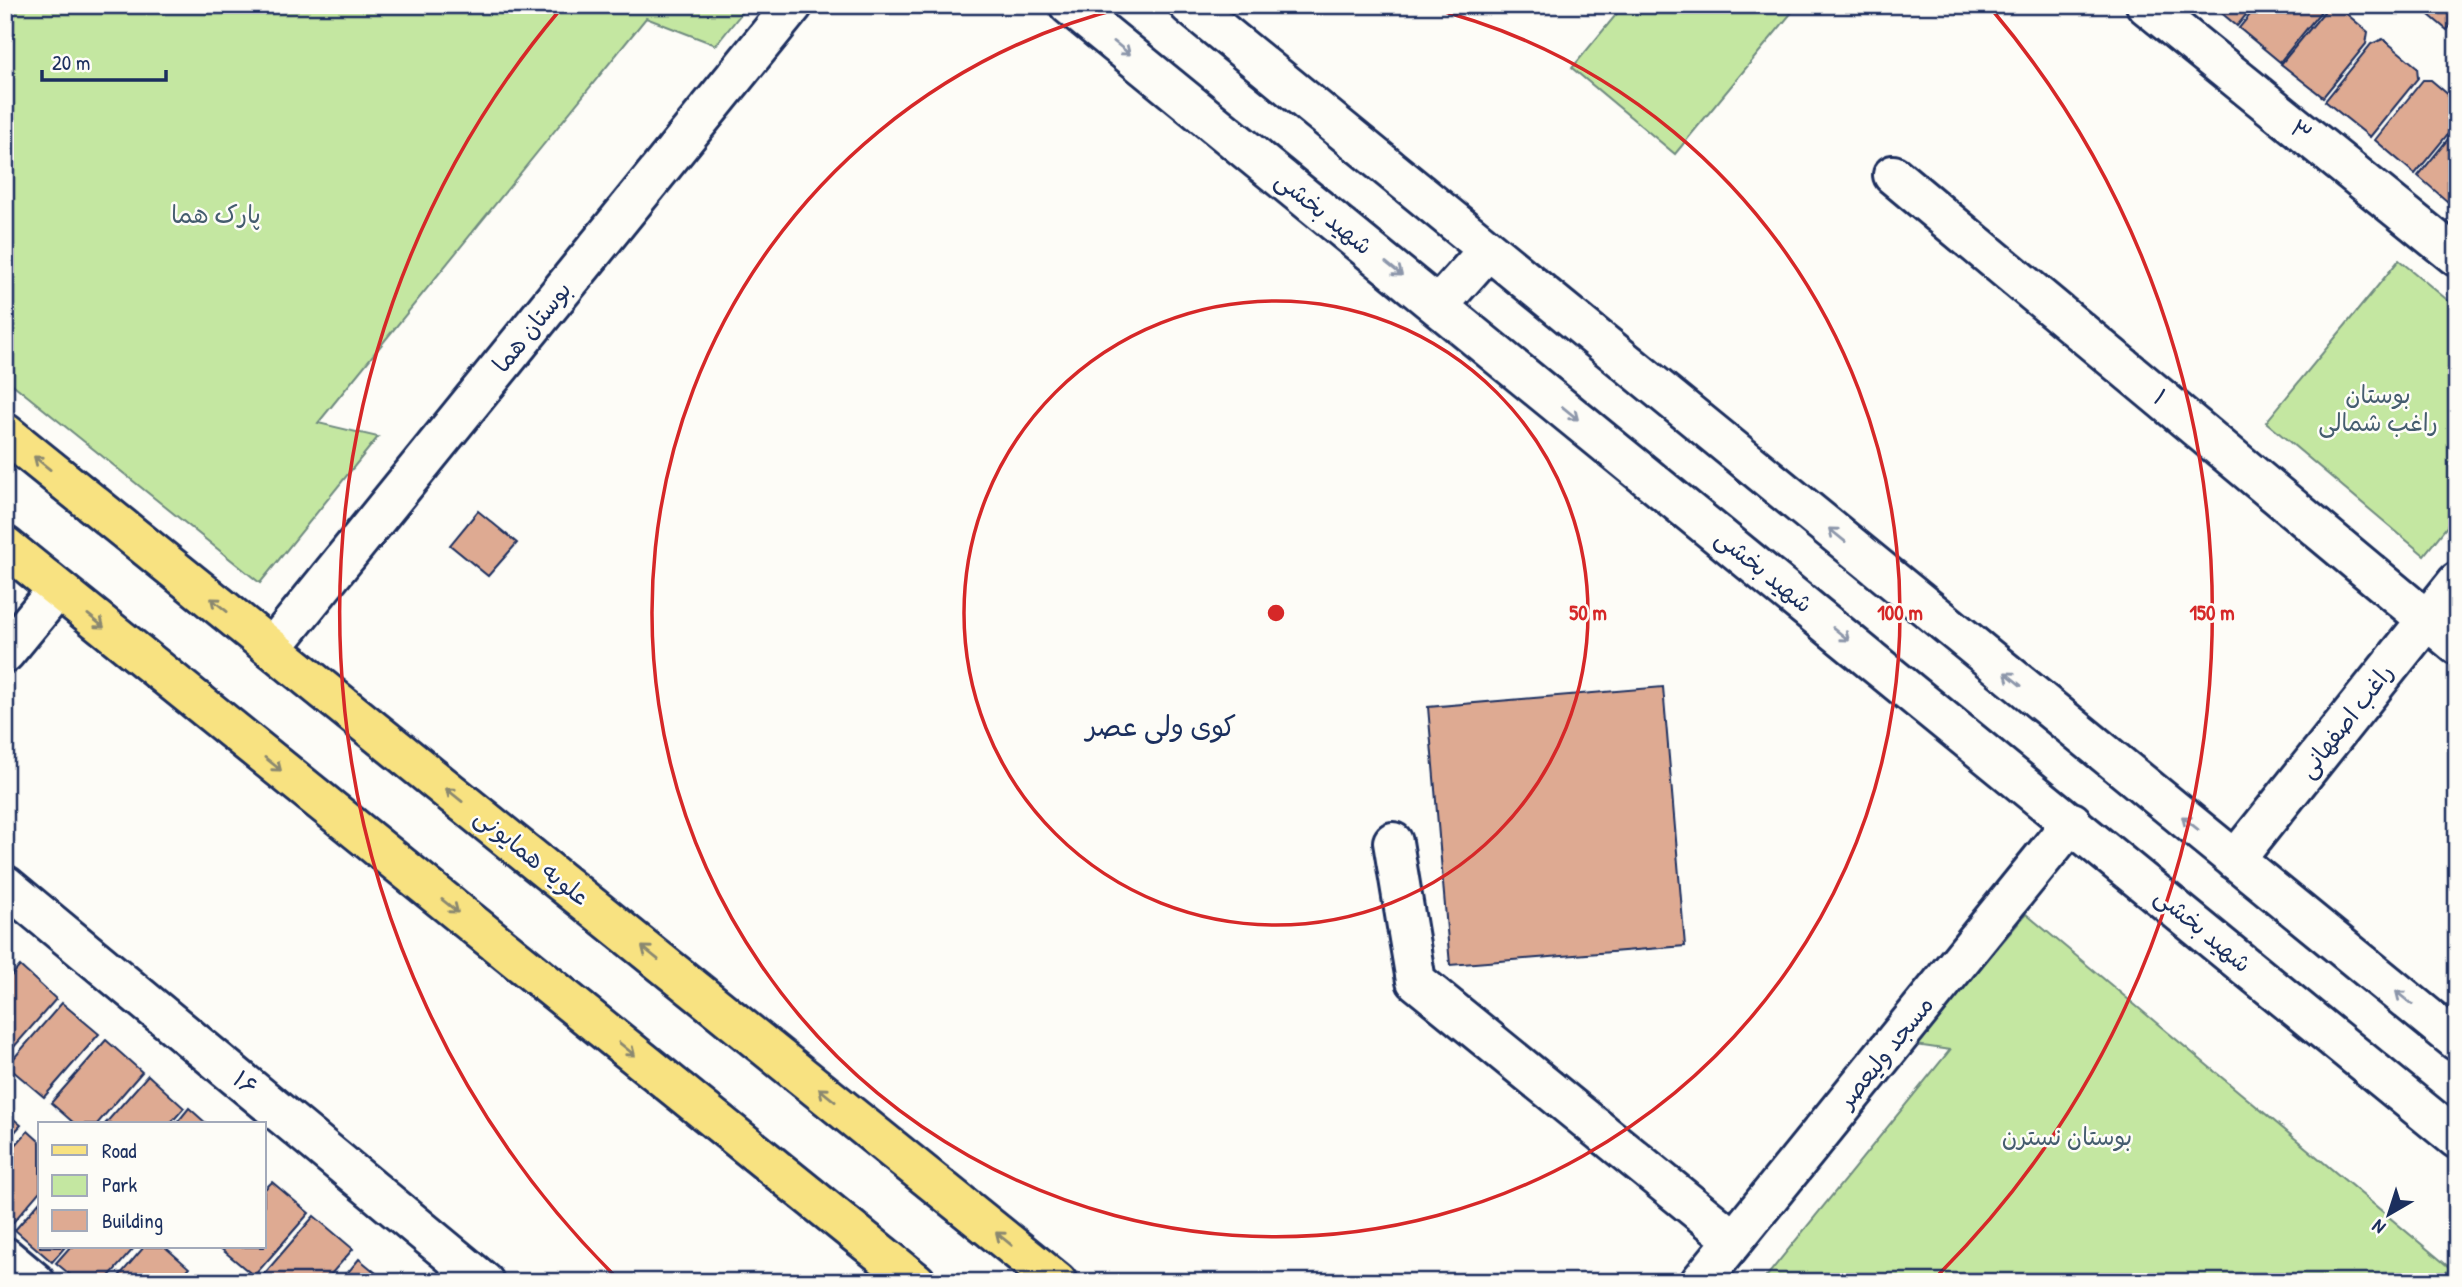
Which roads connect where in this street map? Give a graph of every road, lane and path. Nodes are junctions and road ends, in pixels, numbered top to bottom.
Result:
1 (793, 5) edge
2 (1069, 5) edge
3 (1189, 5) edge
4 (2146, 5) edge
5 (1893, 175) dead end
6 (1488, 250) junction
7 (2457, 257) edge
8 (1438, 306) junction
9 (5, 433) edge
10 (5, 547) edge
11 (2457, 582) edge
12 (57, 590) junction
13 (2427, 620) junction
14 (2457, 645) edge
15 (272, 648) junction
16 (5, 653) edge
17 (2072, 822) junction
18 (1393, 842) dead end
19 (2235, 860) junction
20 (5, 885) edge
21 (2457, 1041) edge
22 (2457, 1139) edge
23 (1734, 1240) junction
24 (5, 1257) edge
25 (35, 1282) edge
26 (484, 1282) edge
27 (916, 1282) edge
28 (1057, 1282) edge
29 (1700, 1282) edge

1 - 15 street, بوستان هما
2 -> 8 street, شهید بخشی
3 - 6 street
4 - 7 street, ۳
5 - 13 street, ۱
6 - 8 street
19 -> 6 street
8 -> 17 street, شهید بخشی
15 -> 9 main road, علویه همایونی
10 - 12 main road
11 - 13 street, راغب اصفهانی
12 - 16 street
12 -> 27 main road
13 - 14 street, ۱
13 - 19 street, راغب اصفهانی
28 -> 15 main road, علویه همایونی
17 - 22 street, شهید بخشی
17 - 23 street, مسجد ولیعصر
18 - 23 street
21 -> 19 street
20 - 26 street, ۱۶
23 - 29 street, مسجد ولیعصر
24 - 25 street

